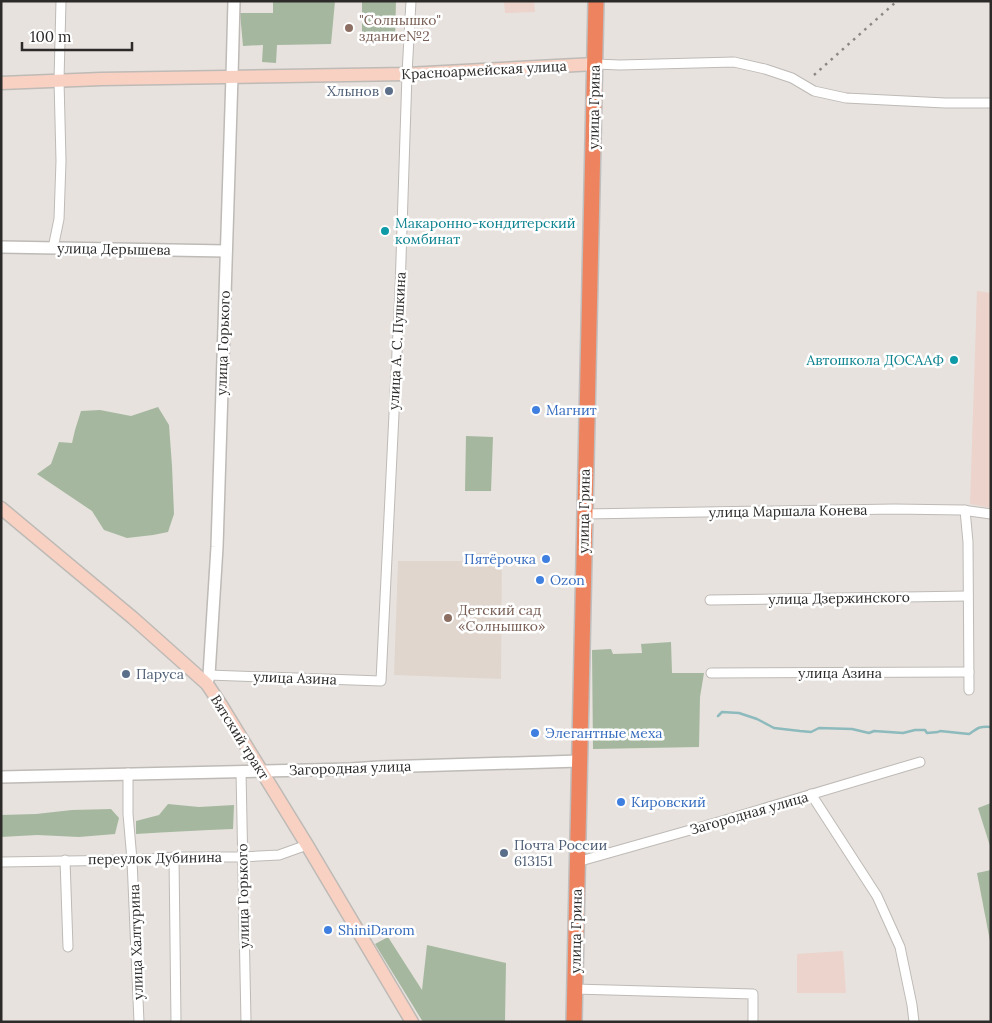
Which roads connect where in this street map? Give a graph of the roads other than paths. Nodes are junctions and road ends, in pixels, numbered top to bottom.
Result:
1 (61, 1) edge
2 (234, 1) edge
3 (411, 1) edge
4 (596, 1) edge
5 (595, 64) junction
6 (407, 74) junction
7 (232, 76) junction
8 (60, 80) junction
9 (1, 83) edge
10 (991, 103) edge
11 (1, 247) edge
12 (53, 248) junction
13 (226, 251) junction
14 (1, 508) edge
15 (965, 510) junction
16 (584, 514) junction
17 (991, 514) edge
18 (968, 596) junction
19 (710, 600) dead end
20 (969, 672) junction
21 (711, 673) dead end
22 (208, 679) junction
23 (381, 681) joint
24 (969, 690) dead end
25 (579, 761) junction
26 (920, 762) dead end
27 (241, 771) junction
28 (262, 771) junction
29 (128, 773) junction
30 (1, 777) edge
31 (811, 794) junction
32 (307, 845) junction
33 (174, 856) junction
34 (242, 857) junction
35 (65, 860) junction
36 (132, 860) junction
37 (1, 862) edge
38 (577, 862) junction
39 (68, 947) dead end
40 (574, 989) junction
41 (139, 1022) edge
42 (176, 1022) edge
43 (246, 1022) edge
44 (412, 1022) edge
45 (574, 1022) edge
46 (753, 1022) edge
47 (914, 1022) edge

1 - 8 street
2 - 7 street, улица Горького
3 - 6 street, улица А. С. Пушкина
4 - 5 highway, улица Грина
5 - 6 main road, Красноармейская улица
5 - 10 street, Красноармейская улица
5 - 16 highway, улица Грина
6 - 7 main road, Красноармейская улица
6 - 23 street, улица А. С. Пушкина
7 - 8 main road, Красноармейская улица
7 - 13 street, улица Горького
8 - 9 main road, Красноармейская улица
8 - 12 street
11 - 12 street, улица Дерышева
12 - 13 street, улица Дерышева
13 - 22 street, улица Горького
14 - 22 main road, Вятский тракт
15 - 16 street, улица Маршала Конева
15 - 17 street, улица Маршала Конева
15 - 18 street
16 - 25 highway, улица Грина
18 - 19 street, улица Дзержинского
18 - 20 street
20 - 21 street, улица Азина
20 - 24 street
22 - 23 street, улица Азина
22 - 28 main road, Вятский тракт
25 - 28 street, Загородная улица
25 - 38 highway, улица Грина
26 - 31 street, Загородная улица
27 - 28 street, Загородная улица
27 - 29 street, Загородная улица
27 - 34 street, улица Горького
28 - 32 main road, Вятский тракт
29 - 30 street, Загородная улица
29 - 36 street, улица Халтурина
31 - 38 street, Загородная улица
31 - 47 street
32 - 34 street, переулок Дубинина
32 - 44 main road, Вятский тракт
33 - 34 street, переулок Дубинина
33 - 36 street, переулок Дубинина
33 - 42 street
34 - 43 street, улица Горького
35 - 36 street, переулок Дубинина
35 - 37 street, переулок Дубинина
35 - 39 street
36 - 41 street, улица Халтурина
38 - 40 highway, улица Грина
40 - 45 highway, улица Грина
40 - 46 street

